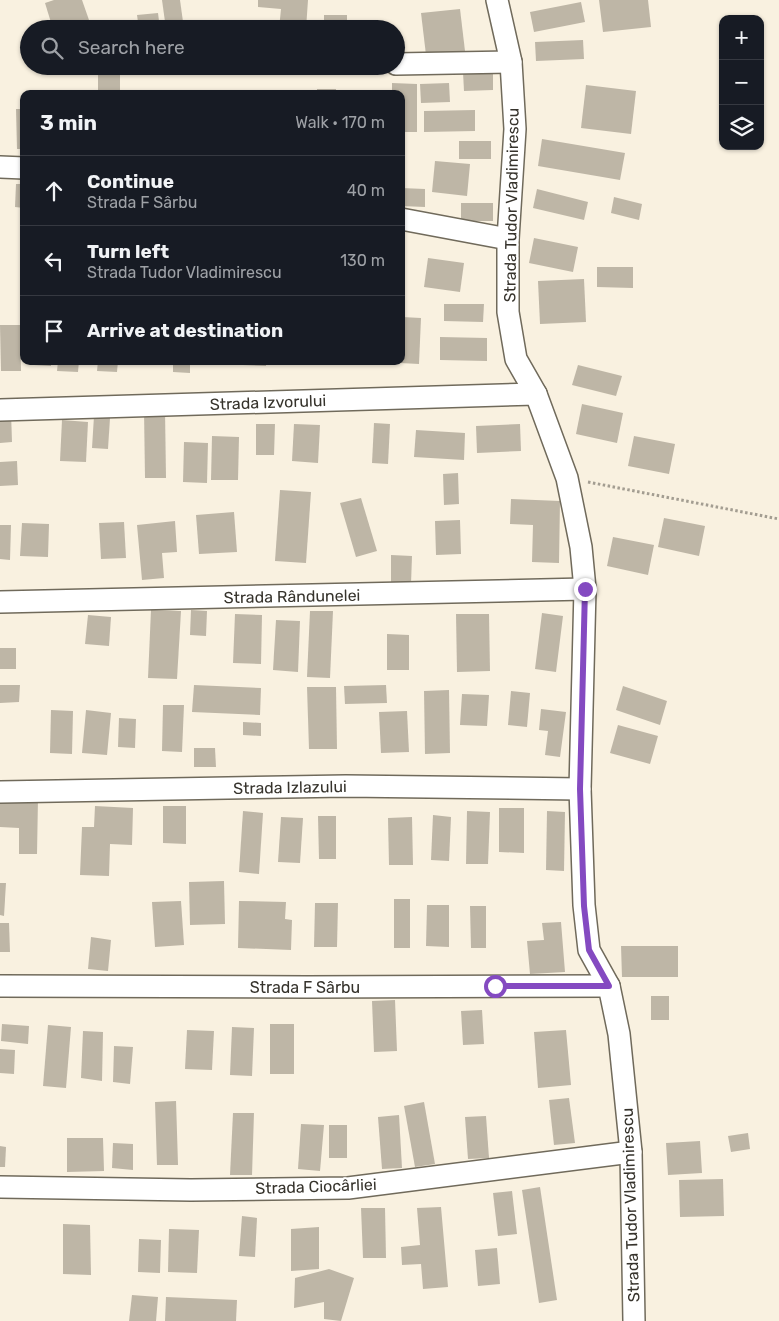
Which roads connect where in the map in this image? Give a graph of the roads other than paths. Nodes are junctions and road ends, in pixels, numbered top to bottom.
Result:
1 (497, 0) edge
2 (511, 62) junction
3 (405, 64) edge
4 (0, 167) edge
5 (20, 168) edge
6 (405, 220) edge
7 (508, 239) junction
8 (536, 394) junction
9 (0, 410) edge
10 (585, 589) junction
11 (0, 602) edge
12 (580, 789) junction
13 (0, 792) edge
14 (0, 986) edge
15 (609, 986) junction
16 (631, 1152) junction
17 (0, 1186) edge
18 (634, 1321) edge

1 - 2 street, Strada Tudor Vladimirescu
2 - 3 street
2 - 7 street, Strada Tudor Vladimirescu
4 - 5 street
6 - 7 street
7 - 8 street, Strada Tudor Vladimirescu
8 - 9 street, Strada Izvorului
8 - 10 street, Strada Tudor Vladimirescu
10 - 11 street, Strada Rândunelei
10 - 12 street, Strada Tudor Vladimirescu
12 - 13 street, Strada Izlazului
12 - 15 street, Strada Tudor Vladimirescu
14 - 15 street, Strada F Sârbu
15 - 16 street, Strada Tudor Vladimirescu
16 - 17 street, Strada Ciocârliei
16 - 18 street, Strada Tudor Vladimirescu

